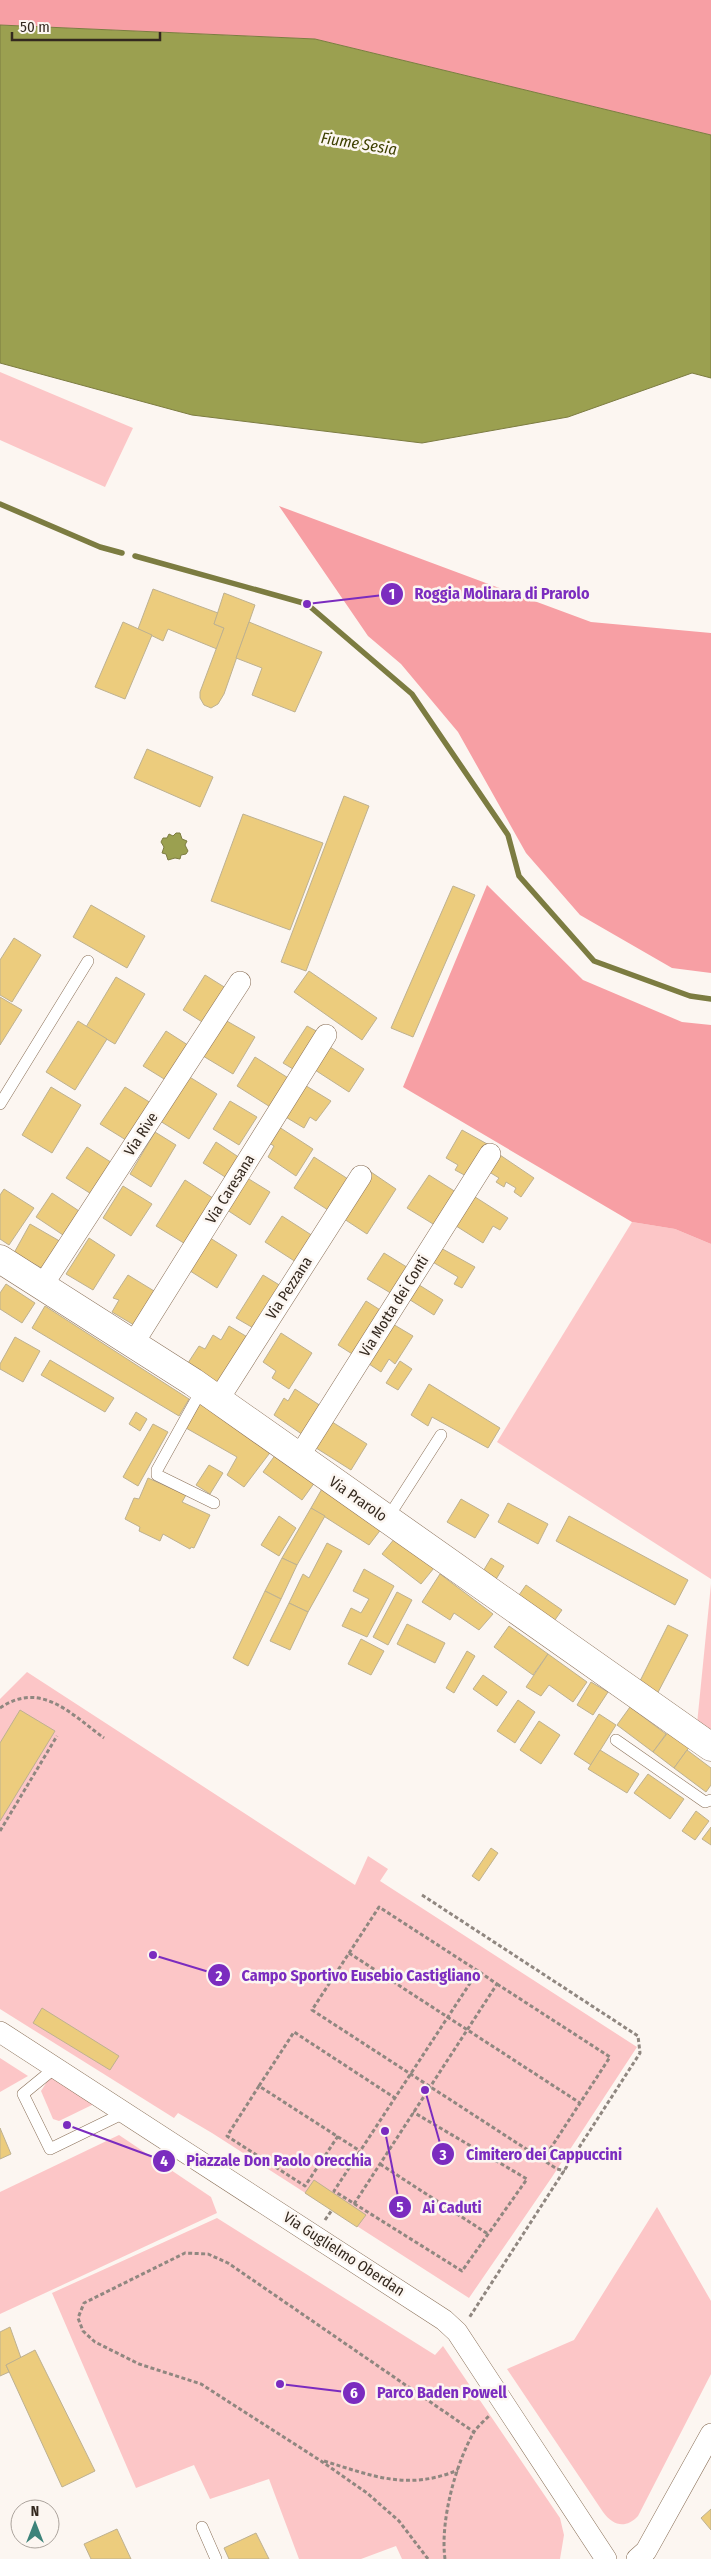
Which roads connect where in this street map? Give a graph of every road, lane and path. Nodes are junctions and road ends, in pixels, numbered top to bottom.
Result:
1 (88, 961) dead end
2 (240, 982) dead end
3 (326, 1035) dead end
4 (0, 1104) edge
5 (490, 1154) dead end
6 (361, 1176) dead end
7 (0, 1259) edge
8 (42, 1286) junction
9 (133, 1344) junction
10 (210, 1394) junction
11 (441, 1435) dead end
12 (298, 1458) junction
13 (214, 1503) dead end
14 (387, 1519) junction
15 (0, 1708) edge
16 (57, 1736) dead end
17 (104, 1738) dead end
18 (616, 1740) dead end
19 (711, 1747) edge
20 (711, 1800) edge
21 (0, 1831) edge
22 (422, 1895) dead end
23 (349, 1953) junction
24 (478, 1971) junction
25 (497, 1984) junction
26 (448, 2017) junction
27 (467, 2029) junction
28 (0, 2032) edge
29 (56, 2067) junction
30 (410, 2074) junction
31 (259, 2086) junction
32 (430, 2087) junction
33 (395, 2098) junction
34 (580, 2102) junction
35 (126, 2112) junction
36 (414, 2112) junction
37 (338, 2136) junction
38 (360, 2151) junction
39 (543, 2160) junction
40 (380, 2164) junction
41 (565, 2171) junction
42 (354, 2204) junction
43 (488, 2234) junction
44 (457, 2332) junction
45 (503, 2403) junction
46 (474, 2432) junction
47 (711, 2434) edge
48 (321, 2460) junction
49 (458, 2470) junction
50 (202, 2527) dead end
51 (216, 2559) edge
52 (428, 2559) edge
53 (444, 2559) edge
54 (606, 2559) edge
55 (637, 2559) edge

1 - 4 lane
2 - 8 street, Via Rive
3 - 9 street, Via Caresana
5 - 12 street, Via Motta dei Conti
6 - 10 street, Via Pezzana
7 - 8 street, Via Prarolo
8 - 9 street, Via Prarolo
9 - 10 street, Via Prarolo
10 - 12 street, Via Prarolo
10 - 13 lane
11 - 14 lane
12 - 14 street, Via Prarolo
14 - 19 street, Via Prarolo
15 - 17 path
16 - 21 path
18 - 20 lane
22 - 41 path
23 - 24 path
23 - 26 path
23 - 30 path
24 - 25 path
24 - 26 path
25 - 27 path
25 - 34 path
26 - 27 path
26 - 30 path
27 - 32 path
27 - 34 path
28 - 29 street, Via Guglielmo Oberdan
29 - 35 street, Via Guglielmo Oberdan
29 - 35 lane
30 - 32 path
30 - 33 path
31 - 33 path
31 - 37 path
31 - 37 path
32 - 36 path
32 - 39 path
33 - 38 path
34 - 39 path
35 - 44 street, Via Guglielmo Oberdan
36 - 40 path
36 - 43 path
37 - 38 path
38 - 42 path
39 - 41 path
40 - 42 path
40 - 43 path
41 - 44 path
42 - 43 path
44 - 45 street, Via Guglielmo Oberdan
45 - 46 path
45 - 54 street, Via Guglielmo Oberdan
46 - 48 path
46 - 49 path
47 - 55 street
48 - 49 path
48 - 52 path
49 - 53 path
50 - 51 lane

